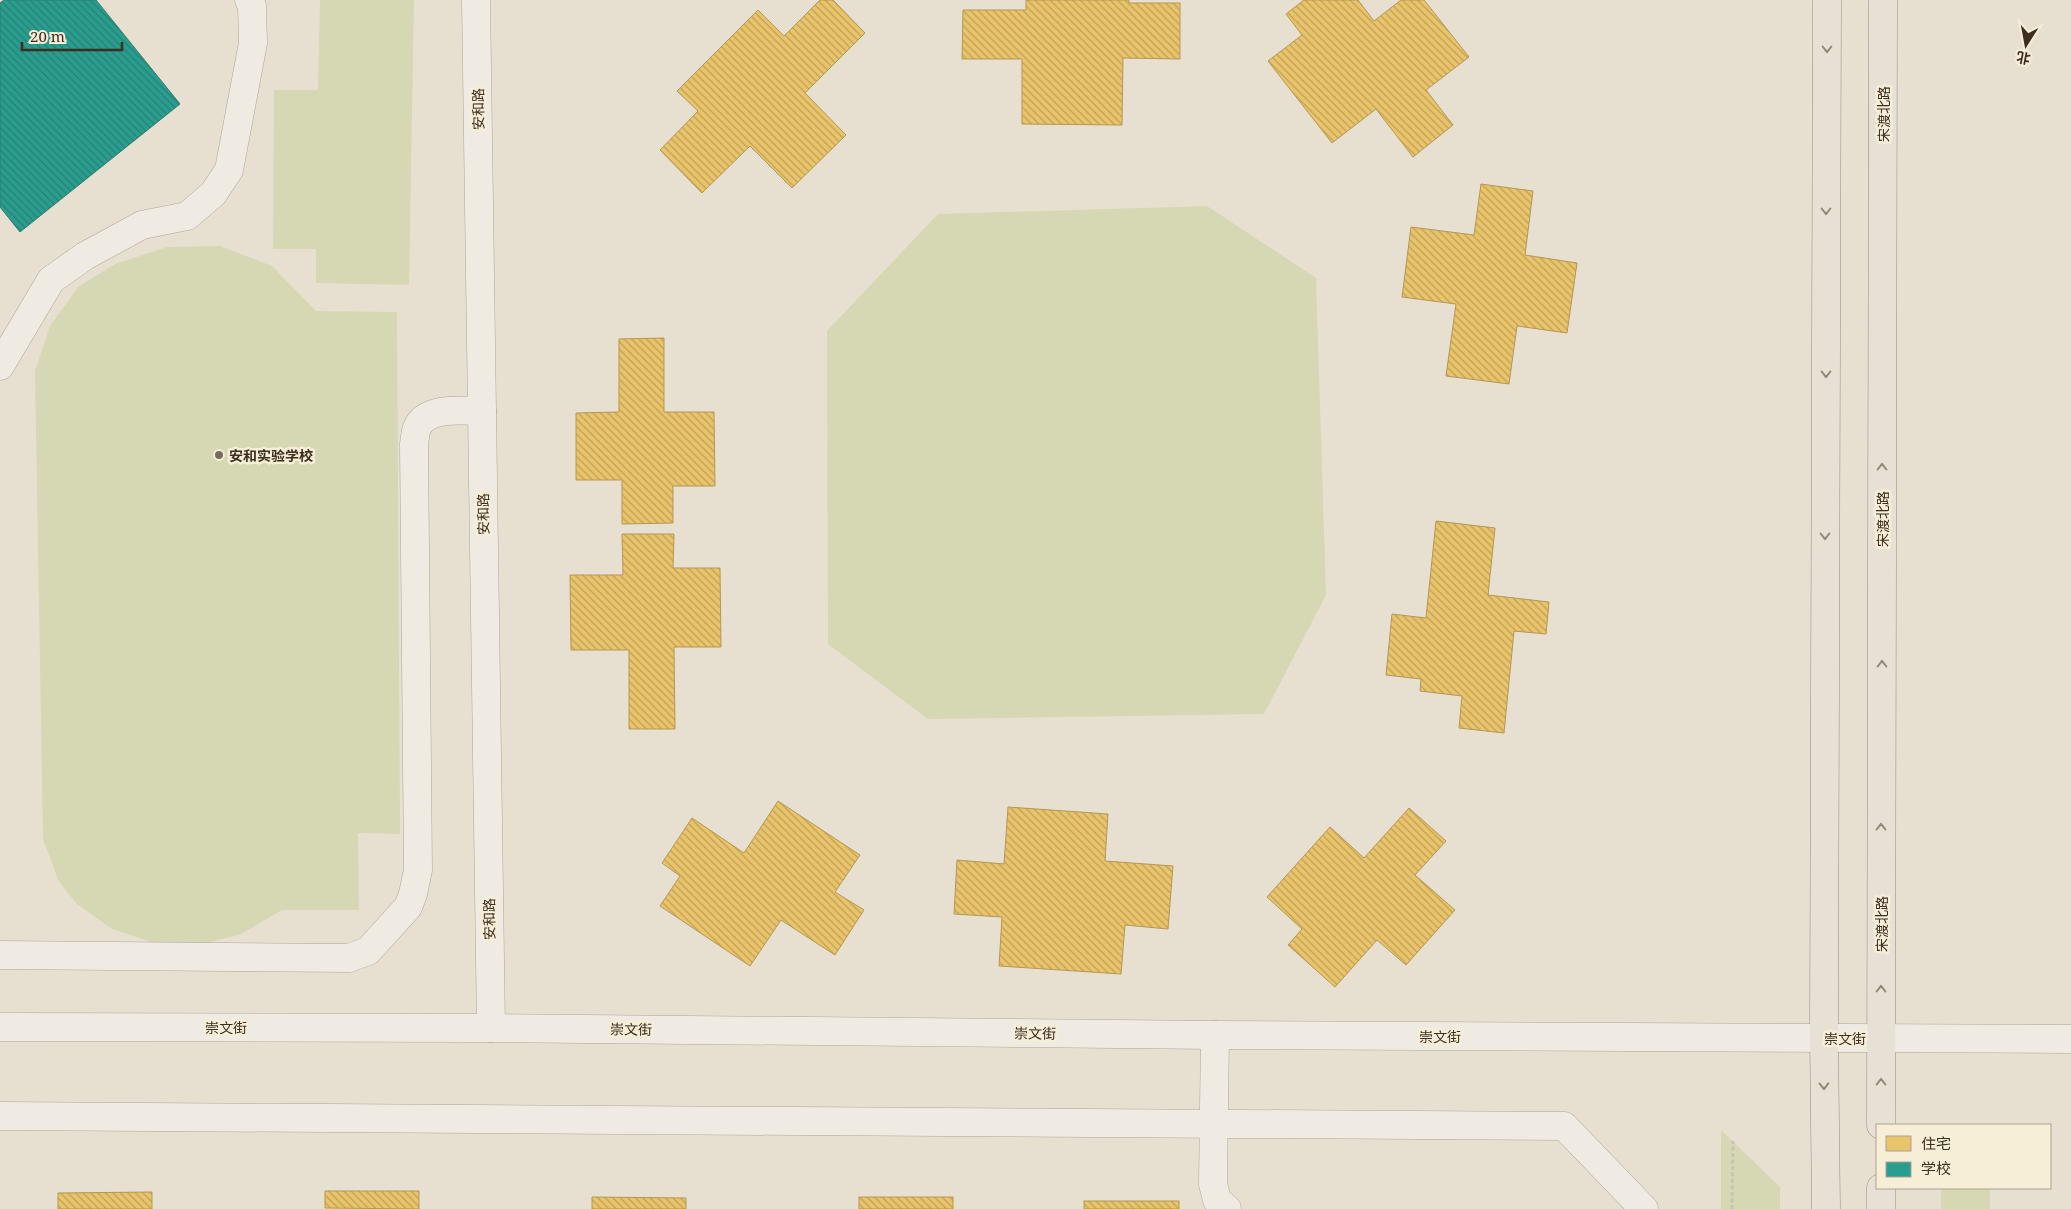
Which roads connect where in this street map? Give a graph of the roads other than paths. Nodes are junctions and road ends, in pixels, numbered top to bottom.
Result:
1 (249, 0) edge
2 (476, 0) edge
3 (1827, 0) edge
4 (1883, 0) edge
5 (0, 366) edge
6 (482, 411) junction
7 (0, 956) edge
8 (0, 1027) edge
9 (491, 1028) junction
10 (1215, 1035) junction
11 (1824, 1037) junction
12 (1881, 1038) junction
13 (2071, 1039) edge
14 (0, 1116) edge
15 (1214, 1124) junction
16 (1881, 1124) edge
17 (1881, 1189) edge
18 (1227, 1209) edge
19 (1644, 1209) edge
20 (1826, 1209) edge
21 (1882, 1209) edge

1 - 5 street
2 - 6 street, 安和路
3 -> 11 main road
12 -> 4 main road, 宋渡北路
6 - 7 street
6 - 9 street, 安和路
8 - 9 street, 崇文街
9 - 10 street, 崇文街
10 - 11 street, 崇文街
10 - 15 street
11 - 12 street, 崇文街
11 -> 20 main road
12 - 13 street, 崇文街
16 -> 12 main road, 宋渡北路
14 - 15 street
15 - 18 street
15 - 19 street
17 - 21 main road

